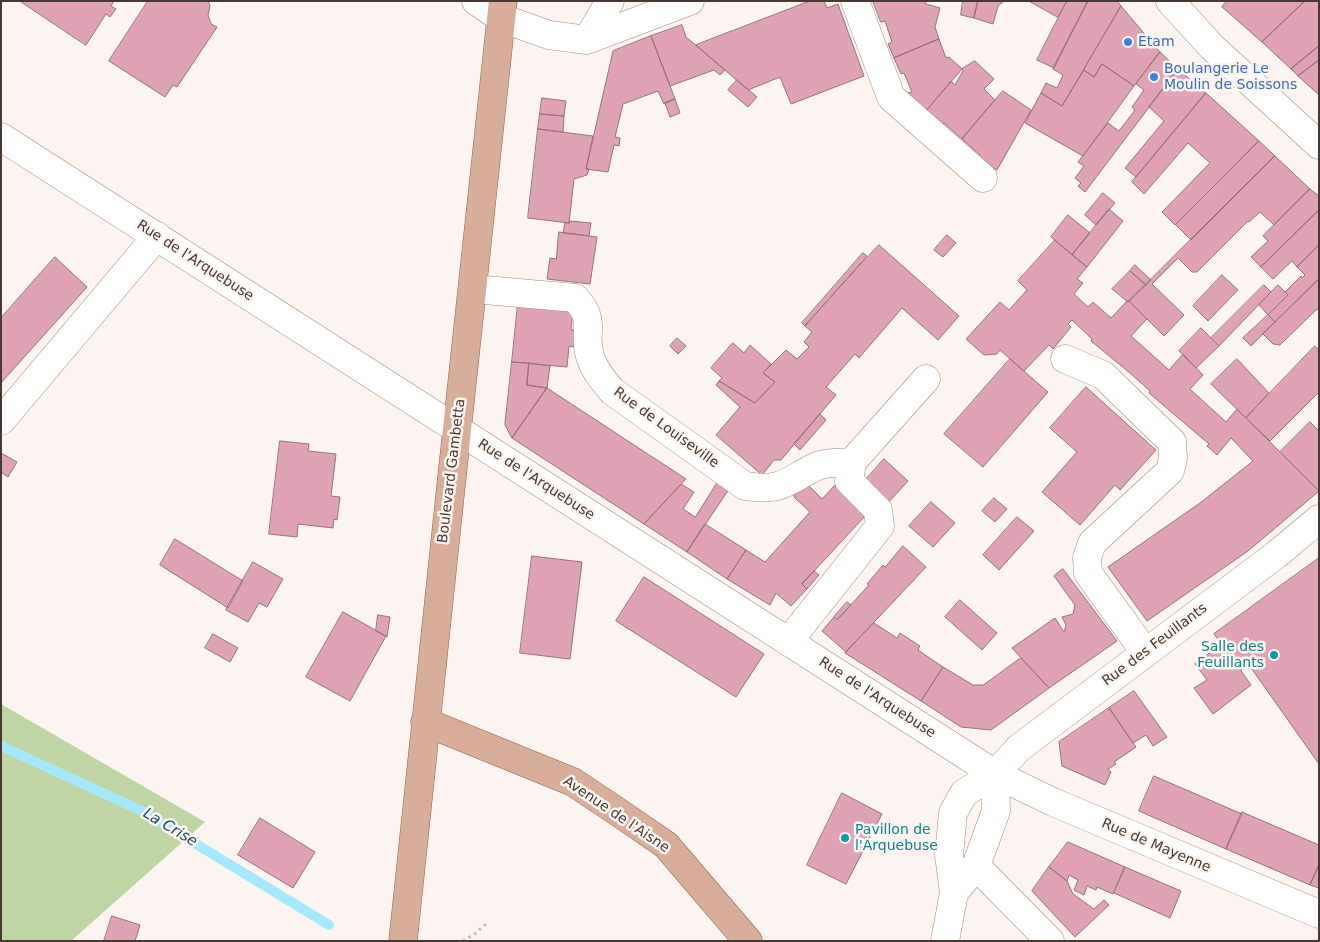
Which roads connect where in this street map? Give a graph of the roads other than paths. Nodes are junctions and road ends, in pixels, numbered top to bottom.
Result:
1 (476, 1) edge
2 (610, 1) edge
3 (690, 1) edge
4 (855, 1) edge
5 (1170, 1) edge
6 (502, 10) edge
7 (587, 40) junction
8 (1, 137) edge
9 (1319, 145) edge
10 (983, 178) dead end
11 (157, 236) junction
12 (474, 289) junction
13 (1065, 359) dead end
14 (926, 379) dead end
15 (1, 421) edge
16 (458, 430) junction
17 (852, 462) junction
18 (1319, 519) edge
19 (788, 642) junction
20 (1145, 652) junction
21 (425, 722) junction
22 (995, 774) junction
23 (976, 866) junction
24 (954, 893) junction
25 (1319, 914) edge
26 (404, 941) edge
27 (748, 941) edge
28 (945, 941) edge
29 (1050, 941) edge

1 - 6 street
2 - 7 street
3 - 7 street
4 - 10 street
5 - 9 street
6 - 7 street
6 - 12 main road, Boulevard Gambetta
8 - 11 street, Rue de l'Arquebuse
11 - 15 street
11 - 16 street, Rue de l'Arquebuse
12 - 16 main road, Boulevard Gambetta
12 - 17 street, Rue de Louiseville
13 - 20 street
14 - 17 street
16 - 19 street, Rue de l'Arquebuse
16 - 21 main road, Boulevard Gambetta
17 - 19 street
18 - 20 street, Rue des Feuillants
19 - 22 street, Rue de l'Arquebuse
20 - 22 street, Rue des Feuillants
21 - 26 main road, Boulevard Gambetta
21 - 27 main road, Avenue de l'Aisne
22 - 23 street, Rue des Feuillants
22 - 24 street, Rue des Feuillants
22 - 25 street, Rue de Mayenne
23 - 24 street, Rue des Feuillants
23 - 29 street
24 - 28 street, Rue des Feuillants

